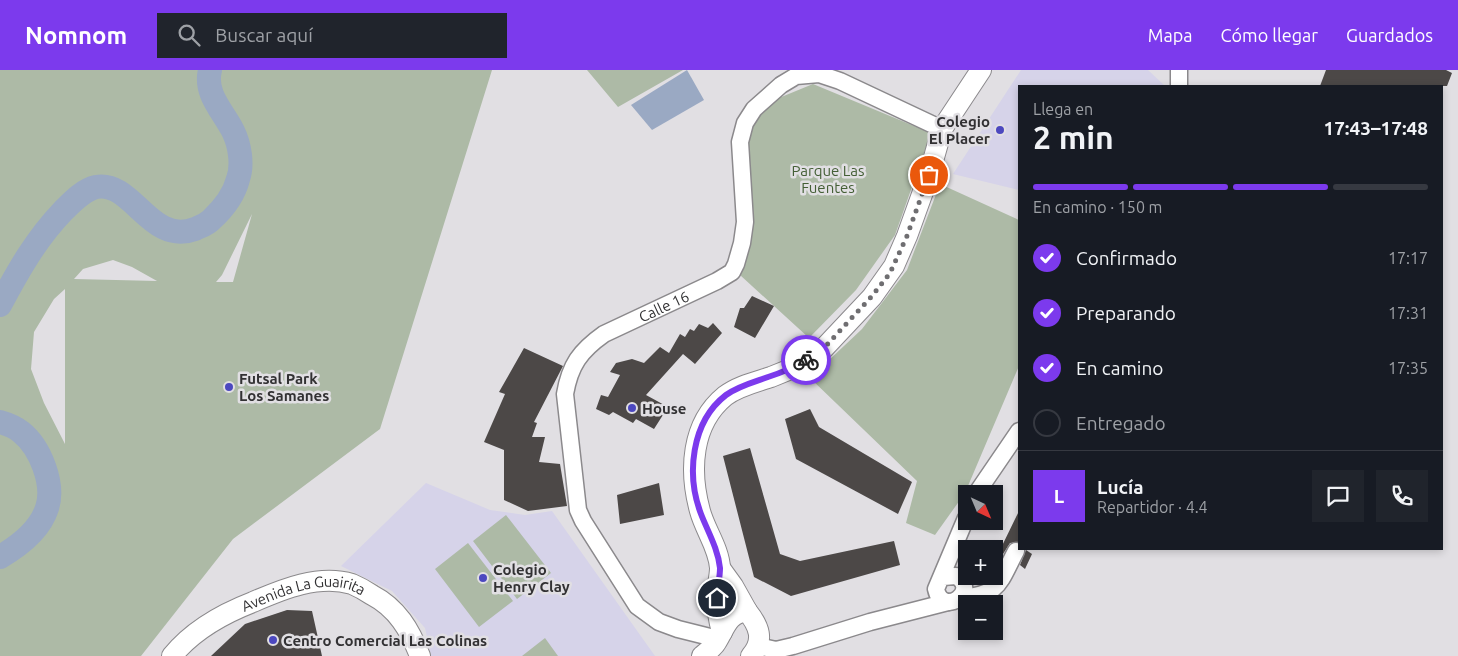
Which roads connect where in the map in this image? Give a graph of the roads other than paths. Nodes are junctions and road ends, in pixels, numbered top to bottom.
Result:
1 (981, 70) edge
2 (1179, 70) edge
3 (1179, 85) edge
4 (942, 129) junction
5 (1018, 431) edge
6 (982, 485) edge
7 (961, 530) edge
8 (1016, 551) dead end
9 (720, 568) junction
10 (940, 580) junction
11 (957, 594) junction
12 (747, 611) junction
13 (906, 613) junction
14 (715, 645) edge
15 (754, 651) edge
16 (172, 656) edge
17 (420, 656) edge

1 - 4 street
2 - 3 street
4 - 9 street
4 - 14 street, Calle 16
5 - 6 street
7 - 10 street
8 - 11 street
9 - 12 street
9 - 14 street
10 - 11 street
10 - 11 street
10 - 13 street
11 - 13 street
12 - 14 street
12 - 15 street
13 - 15 street
16 - 17 street, Avenida La Guairita

